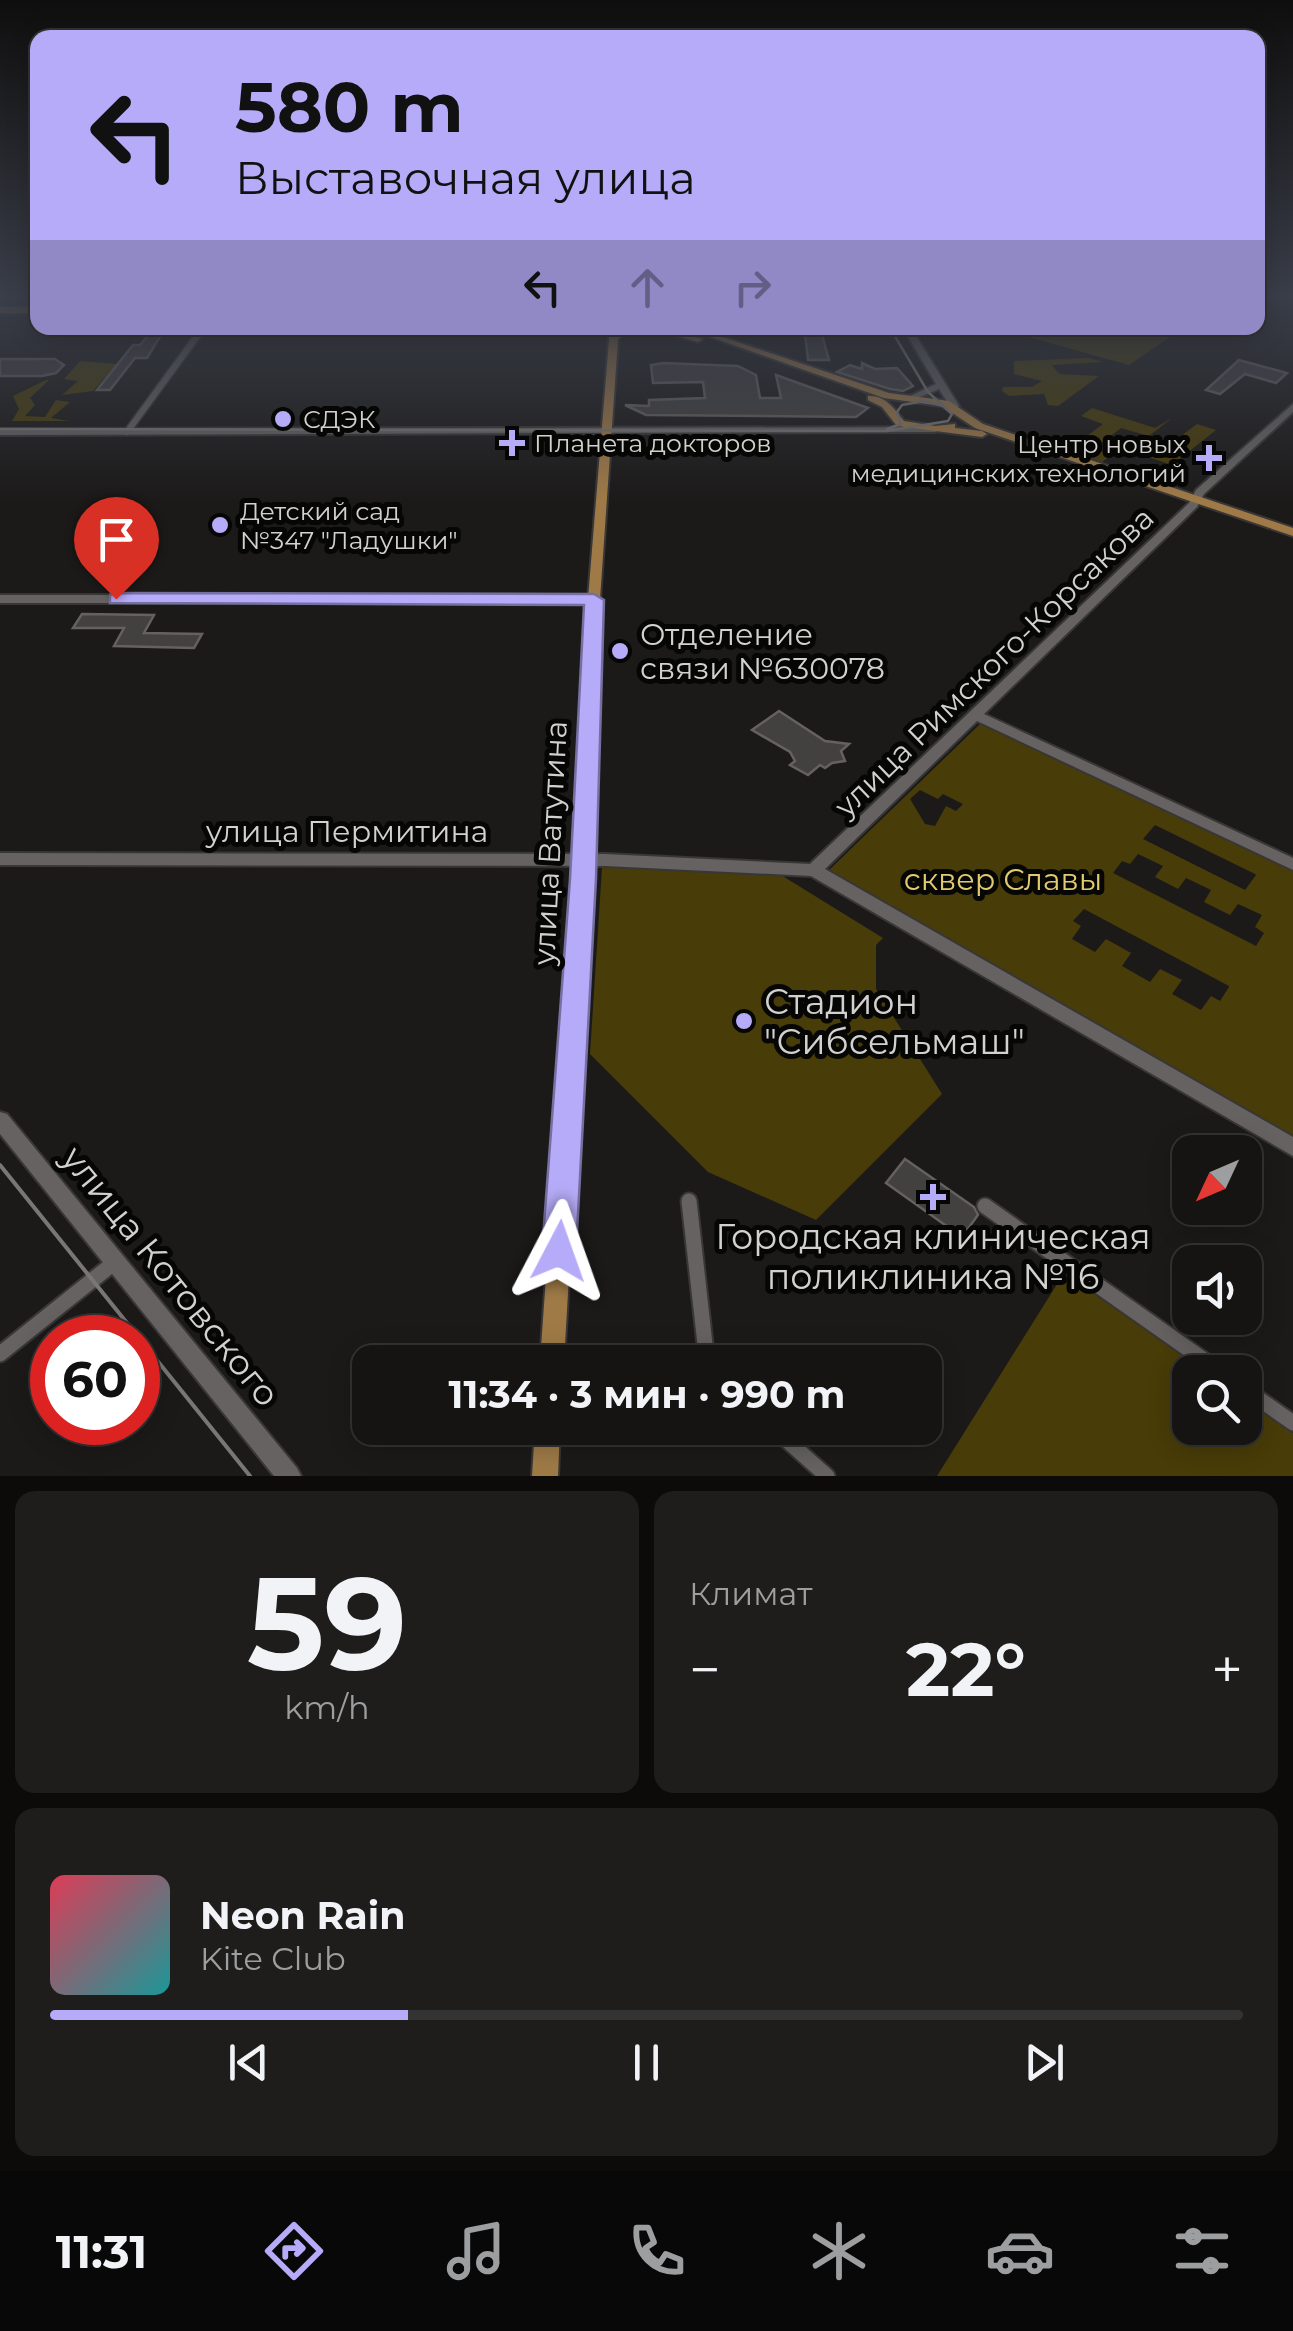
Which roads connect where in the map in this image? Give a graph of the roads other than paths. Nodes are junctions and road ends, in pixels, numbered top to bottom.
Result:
1 (176, 364) edge
2 (612, 364) edge
3 (766, 364) edge
4 (795, 364) edge
5 (927, 364) edge
6 (940, 386) junction
7 (910, 398) junction
8 (1293, 407) edge
9 (957, 411) junction
10 (891, 414) junction
11 (0, 428) edge
12 (129, 428) junction
13 (609, 429) junction
14 (938, 429) junction
15 (1194, 502) junction
16 (1293, 535) edge
17 (0, 600) edge
18 (594, 600) junction
19 (974, 714) junction
20 (0, 860) edge
21 (582, 861) junction
22 (1293, 864) edge
23 (814, 870) junction
24 (0, 1120) edge
25 (1293, 1147) edge
26 (689, 1201) dead end
27 (986, 1206) dead end
28 (115, 1262) junction
29 (553, 1345) edge
30 (705, 1345) edge
31 (0, 1354) edge
32 (1197, 1355) edge
33 (1262, 1401) edge
34 (1293, 1423) edge
35 (547, 1445) edge
36 (792, 1445) edge
37 (289, 1476) edge
38 (545, 1476) edge
39 (827, 1476) edge

1 - 12 street
2 - 13 main road, улица Ватутина
3 - 10 main road
4 - 7 main road
5 - 6 street
6 - 7 street
6 - 9 street
7 - 9 main road
7 - 10 main road
8 - 15 street, улица Римского-Корсакова
9 - 14 main road
9 - 15 main road
10 - 13 street
10 - 14 main road
11 - 12 street
12 - 13 street
13 - 14 street
13 - 18 main road, улица Ватутина
14 - 15 main road
15 - 16 main road
15 - 19 street, улица Римского-Корсакова
17 - 18 street
18 - 21 main road, улица Ватутина
19 - 22 street
19 - 23 street, улица Римского-Корсакова
20 - 21 street, улица Пермитина
21 - 23 street, улица Пермитина
21 - 29 main road, улица Ватутина
23 - 25 street
24 - 28 street, улица Котовского
26 - 30 street
27 - 32 street
28 - 31 street
28 - 37 street, улица Котовского
33 - 34 street
35 - 38 main road
36 - 39 street

